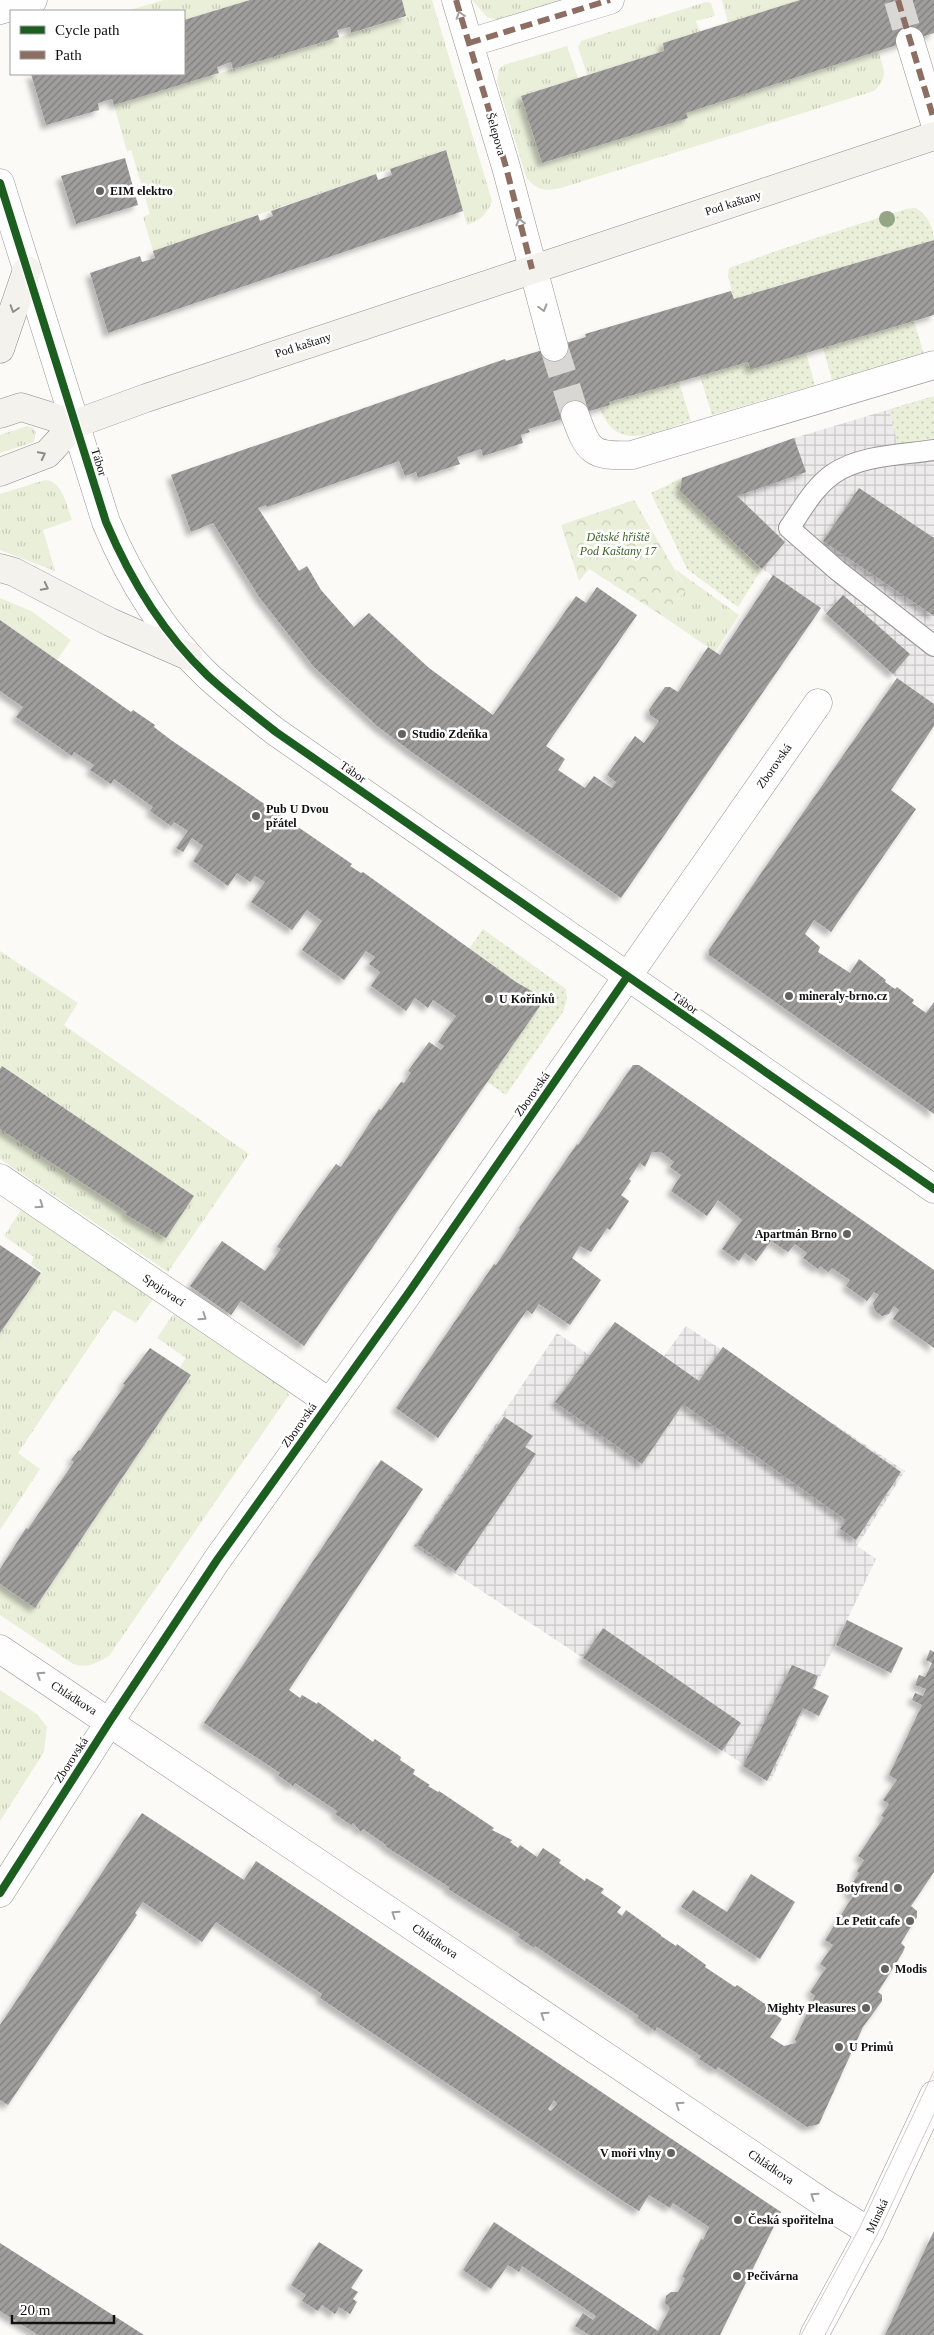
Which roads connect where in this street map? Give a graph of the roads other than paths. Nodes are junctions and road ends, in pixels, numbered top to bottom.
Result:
1 (33, 0) edge
2 (456, 0) edge
3 (604, 1) edge
4 (0, 10) edge
5 (910, 40) tunnel mouth
6 (470, 43) junction
7 (934, 120) edge
8 (934, 136) edge
9 (0, 183) edge
10 (532, 269) junction
11 (27, 270) junction
12 (554, 347) tunnel mouth
13 (0, 349) edge
14 (934, 365) edge
15 (0, 414) edge
16 (575, 415) tunnel mouth
17 (75, 424) junction
18 (934, 450) edge
19 (0, 472) edge
20 (0, 568) edge
21 (934, 646) edge
22 (188, 656) junction
23 (818, 703) dead end
24 (627, 977) junction
25 (0, 1178) edge
26 (934, 1189) edge
27 (329, 1402) junction
28 (0, 1649) edge
29 (110, 1721) junction
30 (0, 1893) edge
31 (934, 2095) edge
32 (870, 2232) junction
33 (814, 2335) edge

1 - 4 street
6 -> 2 street, Šelepova
3 - 6 street
5 - 7 street
10 -> 6 street, Šelepova
8 - 10 main road, Pod kaštany
9 - 11 street, Tábor
10 -> 12 street
10 - 17 main road, Pod kaštany
11 -> 13 main road
11 - 17 street, Tábor
14 - 16 street
15 - 17 main road
19 -> 17 main road
17 - 22 street, Tábor
18 - 21 lane
20 -> 22 main road
22 - 24 street, Tábor
23 - 24 street, Zborovská
24 - 26 street, Tábor
24 - 27 street, Zborovská
25 -> 27 street, Spojovací
27 - 29 street, Zborovská
29 -> 28 street, Chládkova
29 - 30 street, Zborovská
32 -> 29 street, Chládkova
31 - 32 street, Minská
32 - 33 street, Minská

